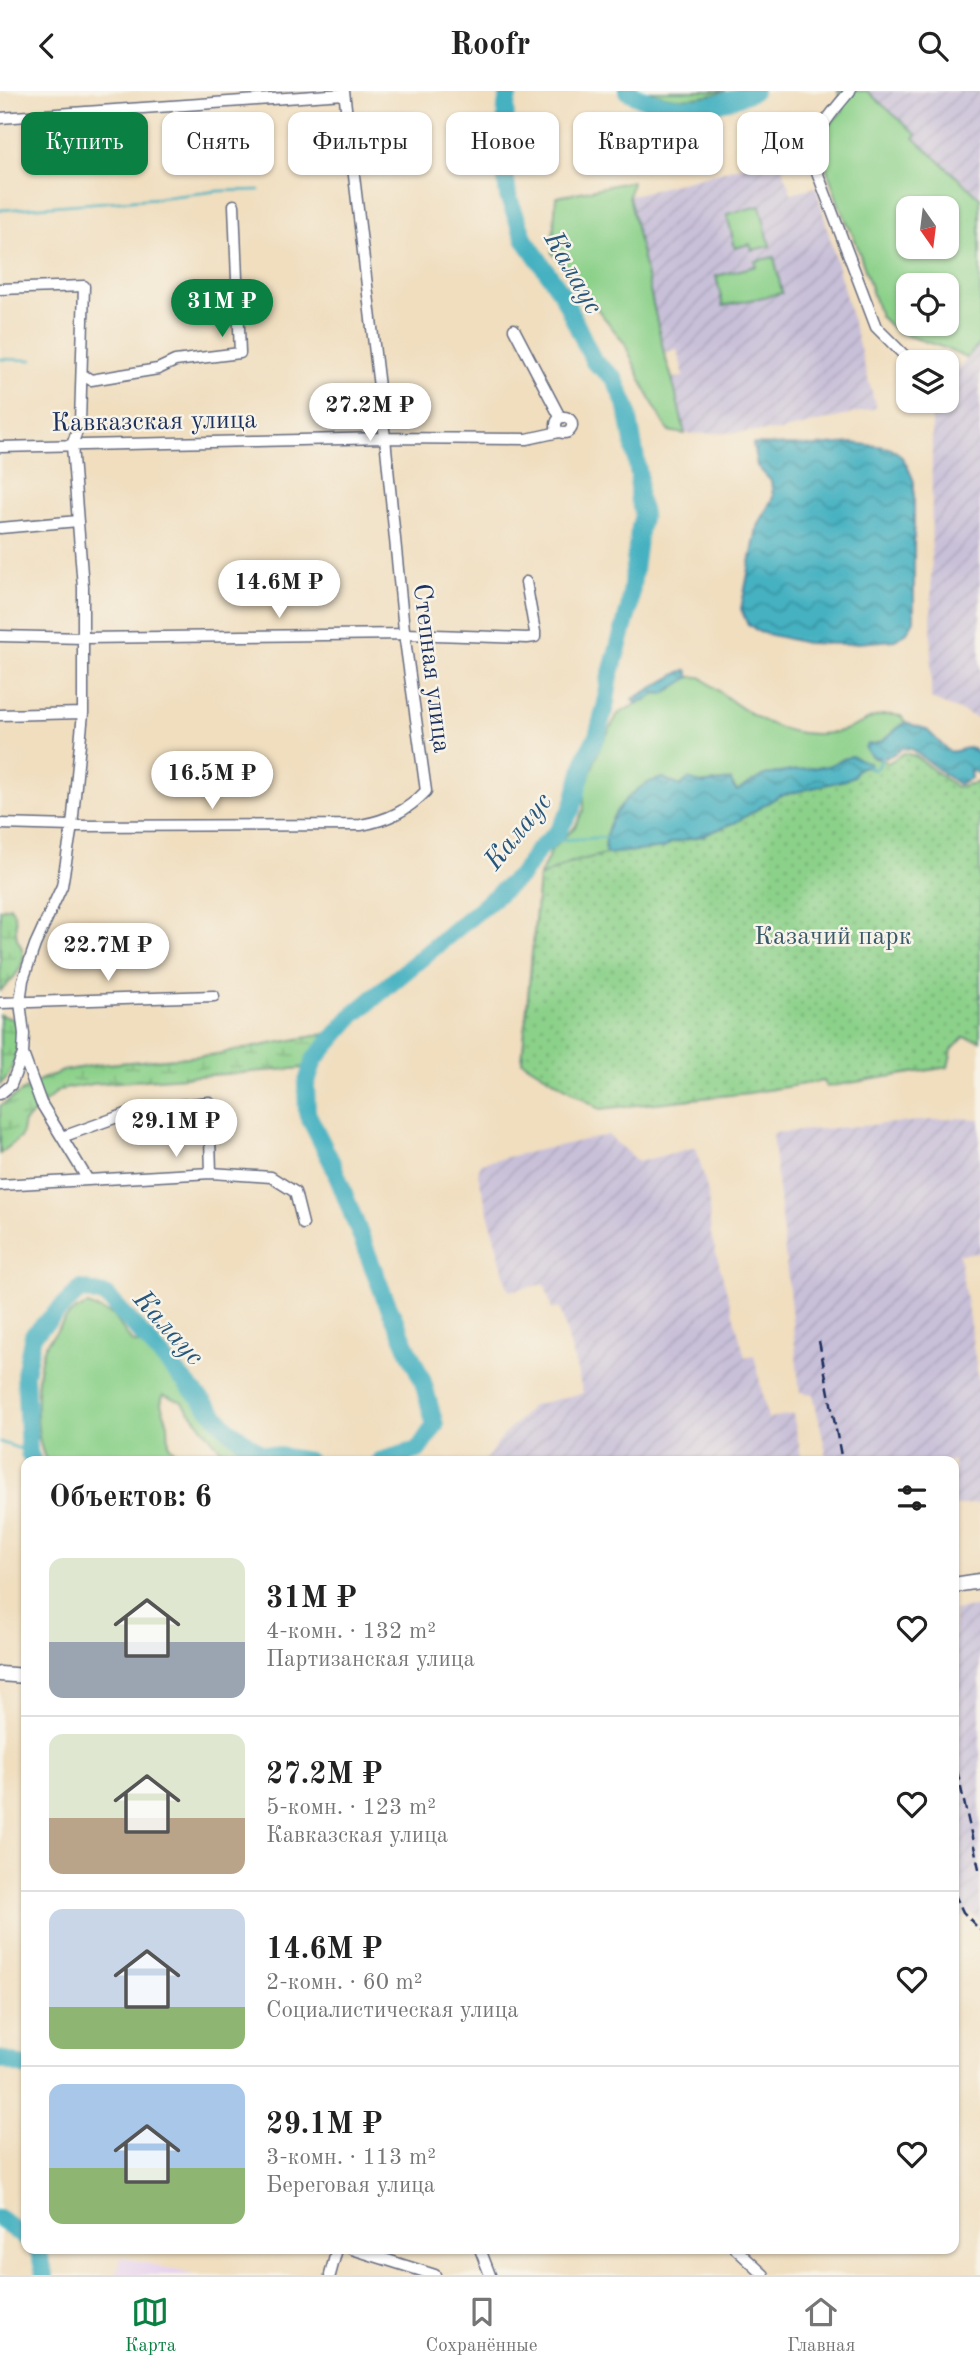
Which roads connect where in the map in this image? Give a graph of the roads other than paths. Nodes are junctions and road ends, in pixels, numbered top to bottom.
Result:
1 (850, 91) edge
2 (344, 93) edge
3 (0, 118) edge
4 (234, 205) dead end
5 (0, 289) edge
6 (514, 329) dead end
7 (899, 350) edge
8 (83, 375) junction
9 (385, 438) junction
10 (72, 445) junction
11 (0, 447) edge
12 (78, 521) junction
13 (0, 528) edge
14 (526, 582) dead end
15 (405, 635) junction
16 (0, 636) edge
17 (84, 638) junction
18 (83, 713) junction
19 (0, 715) edge
20 (0, 824) edge
21 (72, 826) junction
22 (214, 996) dead end
23 (20, 1002) junction
24 (0, 1003) edge
25 (23, 1054) junction
26 (0, 1094) edge
27 (62, 1136) junction
28 (211, 1173) junction
29 (88, 1180) junction
30 (0, 1185) edge
31 (303, 1224) dead end
32 (980, 1580) edge
33 (959, 1584) edge
34 (0, 1676) edge
35 (21, 1677) edge
36 (336, 2254) edge
37 (368, 2254) edge
38 (482, 2254) edge
39 (741, 2254) edge
40 (330, 2275) edge
41 (435, 2275) edge
42 (490, 2275) edge
43 (764, 2275) edge

1 - 7 street
2 - 3 street
2 - 9 street, Степная улица
4 - 8 street
5 - 8 street
6 - 9 street, Кавказская улица
8 - 10 street
9 - 10 street, Кавказская улица
9 - 15 street, Степная улица
10 - 11 street, Кавказская улица
10 - 12 street
12 - 13 street
12 - 17 street
14 - 15 street
15 - 17 street
15 - 21 street, Степная улица
16 - 17 street
17 - 18 street
18 - 19 street
18 - 21 street
20 - 21 street
21 - 23 street
22 - 23 street
23 - 24 street
23 - 25 street
25 - 26 street
25 - 27 street
27 - 28 street
27 - 29 street
28 - 29 street
28 - 31 street
29 - 30 street
32 - 33 main road
34 - 35 main road
36 - 40 street
37 - 41 street
38 - 42 street
39 - 43 street

